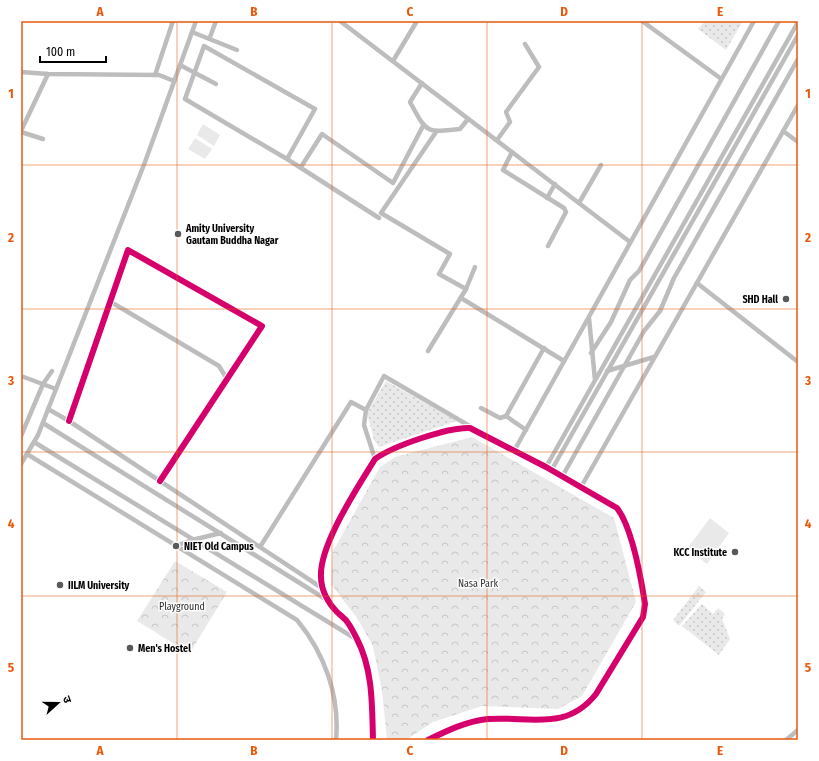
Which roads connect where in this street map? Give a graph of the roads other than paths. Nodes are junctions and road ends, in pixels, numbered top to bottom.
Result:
1 (173, 21) edge
2 (196, 21) edge
3 (216, 21) edge
4 (340, 21) edge
5 (417, 21) edge
6 (642, 21) edge
7 (754, 21) edge
8 (779, 21) edge
9 (798, 22) edge
10 (192, 32) junction
11 (798, 35) edge
12 (210, 37) junction
13 (525, 44) dead end
14 (237, 50) dead end
15 (798, 59) edge
16 (393, 61) junction
17 (180, 65) junction
18 (21, 72) edge
19 (193, 72) junction
20 (48, 74) junction
21 (155, 75) junction
22 (720, 78) junction
23 (174, 82) junction
24 (422, 83) junction
25 (216, 84) dead end
26 (798, 105) edge
27 (468, 119) junction
28 (423, 126) junction
29 (783, 131) junction
30 (21, 132) edge
31 (436, 132) junction
32 (43, 139) dead end
33 (497, 140) junction
34 (798, 142) edge
35 (512, 152) junction
36 (287, 159) junction
37 (601, 165) dead end
38 (301, 167) junction
39 (555, 184) junction
40 (547, 198) junction
41 (579, 203) junction
42 (379, 218) dead end
43 (630, 242) junction
44 (548, 246) dead end
45 (475, 267) dead end
46 (697, 283) junction
47 (466, 289) junction
48 (460, 298) junction
49 (111, 302) junction
50 (589, 318) junction
51 (544, 348) junction
52 (428, 351) dead end
53 (591, 352) junction
54 (654, 357) junction
55 (564, 361) junction
56 (798, 362) edge
57 (625, 365) junction
58 (52, 371) dead end
59 (607, 371) junction
60 (21, 376) edge
61 (227, 379) junction
62 (596, 380) junction
63 (43, 384) junction
64 (56, 389) junction
65 (481, 408) dead end
66 (48, 410) junction
67 (366, 410) junction
68 (506, 416) junction
69 (70, 421) junction
70 (43, 423) junction
71 (526, 430) junction
72 (480, 432) junction
73 (21, 436) edge
74 (34, 442) junction
75 (514, 451) junction
76 (27, 454) junction
77 (375, 459) junction
78 (21, 464) edge
79 (546, 467) junction
80 (551, 471) junction
81 (562, 477) junction
82 (160, 481) junction
83 (581, 487) junction
84 (221, 533) junction
85 (192, 540) junction
86 (178, 546) junction
87 (260, 547) junction
88 (322, 588) junction
89 (328, 600) junction
90 (358, 640) junction
91 (798, 730) edge
92 (336, 740) edge
93 (373, 740) edge
94 (428, 740) edge
95 (786, 740) edge

1 - 21 street
2 - 10 street
3 - 12 street
4 - 16 street
5 - 16 street
6 - 22 street
7 - 22 street
8 - 53 street
9 - 62 street
10 - 12 street
10 - 17 street
11 - 59 street
12 - 14 street
13 - 33 street
15 - 57 street
16 - 24 street
17 - 19 street
17 - 23 street
18 - 20 street
19 - 25 street
19 - 36 street
19 - 36 street
20 - 21 street
20 - 30 street
21 - 23 street
22 - 43 street
23 - 64 street
24 - 27 street
24 - 28 street
26 - 29 street
27 - 31 street
27 - 33 street
28 - 31 street
28 - 38 street
29 - 34 street
29 - 46 street
30 - 32 street
31 - 47 street
33 - 35 street
35 - 39 street
35 - 40 street
36 - 38 street
37 - 41 street
38 - 42 street
39 - 40 street
39 - 41 street
40 - 44 street
41 - 43 street
43 - 50 street
45 - 47 street
46 - 54 street
46 - 56 street
47 - 48 street
48 - 51 street
48 - 52 street
49 - 61 street
49 - 61 street
49 - 69 street
50 - 53 street
50 - 55 street
51 - 55 street
51 - 68 street
53 - 62 street
54 - 57 street
54 - 83 street
55 - 71 street
57 - 59 street
57 - 81 street
58 - 63 street
59 - 80 street
60 - 63 street
61 - 82 street
62 - 79 street
63 - 64 street
63 - 73 street
64 - 66 street
65 - 68 street
66 - 69 street
66 - 70 street
67 - 72 street
67 - 77 street
67 - 87 street
68 - 71 street
69 - 82 street
70 - 74 street
70 - 84 street
71 - 75 street
72 - 75 street
72 - 77 street
74 - 76 street
74 - 85 street
75 - 79 street
76 - 78 street
76 - 86 street
77 - 88 street
79 - 80 street
80 - 81 street
81 - 83 street
82 - 87 street
83 - 94 street
84 - 85 street
84 - 89 street
85 - 86 street
85 - 90 street
86 - 92 street
87 - 88 street
88 - 89 street
89 - 90 street
90 - 93 street
91 - 95 street

